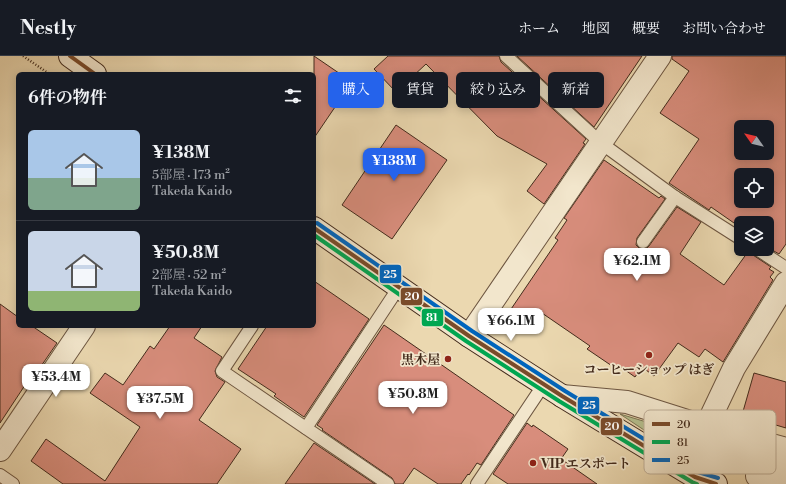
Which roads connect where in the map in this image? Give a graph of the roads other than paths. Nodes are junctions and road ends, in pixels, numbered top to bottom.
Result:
1 (70, 56) edge
2 (506, 56) edge
3 (660, 56) edge
4 (92, 72) edge
5 (601, 143) junction
6 (675, 197) junction
7 (316, 231) edge
8 (734, 235) edge
9 (643, 242) dead end
10 (768, 256) edge
11 (786, 268) edge
12 (786, 283) edge
13 (399, 287) junction
14 (83, 328) edge
15 (251, 328) edge
16 (469, 336) junction
17 (544, 384) junction
18 (562, 396) junction
19 (651, 410) edge
20 (714, 410) edge
21 (306, 428) junction
22 (776, 446) edge
23 (644, 447) edge
24 (786, 449) edge
25 (0, 450) edge
26 (776, 459) edge
27 (786, 462) edge
28 (688, 474) edge
29 (758, 474) edge
30 (0, 475) edge
31 (786, 480) edge
32 (699, 481) edge
33 (13, 484) edge
34 (388, 484) edge
35 (477, 484) edge
36 (716, 484) edge

1 - 4 street
2 - 5 lane
3 - 5 street
5 - 6 lane
5 - 16 street
6 - 8 lane
6 - 9 lane
7 - 13 street
10 - 11 lane
12 - 20 street
13 - 16 street
13 - 21 lane
14 - 25 street
15 - 21 lane
16 - 17 street
17 - 18 street
17 - 35 lane
18 - 19 street
18 - 23 street
21 - 34 lane
22 - 24 street
26 - 27 street
28 - 32 street
29 - 31 street
30 - 33 lane
32 - 36 street

